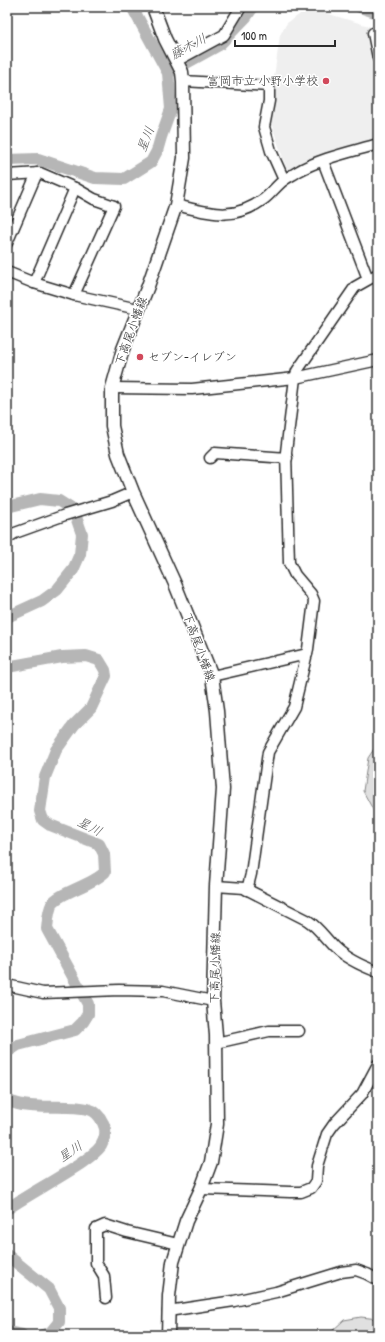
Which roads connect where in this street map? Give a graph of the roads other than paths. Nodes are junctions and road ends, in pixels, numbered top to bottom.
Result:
1 (153, 7) edge
2 (241, 7) edge
3 (373, 33) dead end
4 (378, 58) edge
5 (180, 70) junction
6 (378, 144) edge
7 (323, 161) junction
8 (36, 173) junction
9 (7, 175) edge
10 (284, 180) junction
11 (75, 188) junction
12 (176, 205) junction
13 (7, 243) edge
14 (7, 272) edge
15 (378, 274) edge
16 (368, 279) junction
17 (34, 283) junction
18 (74, 295) junction
19 (138, 308) junction
20 (378, 360) edge
21 (295, 378) junction
22 (112, 388) junction
23 (210, 458) dead end
24 (287, 458) junction
25 (133, 492) junction
26 (7, 538) edge
27 (307, 654) junction
28 (212, 676) junction
29 (216, 886) junction
30 (247, 890) junction
31 (378, 972) edge
32 (7, 985) edge
33 (213, 1001) junction
34 (299, 1031) dead end
35 (216, 1043) junction
36 (378, 1064) edge
37 (201, 1189) junction
38 (178, 1244) junction
39 (378, 1280) edge
40 (106, 1298) dead end
41 (168, 1311) junction
42 (168, 1335) edge

1 - 5 main road, 下高尾小幡線
2 - 5 street
3 - 4 street
5 - 10 street
5 - 12 main road, 下高尾小幡線
6 - 7 street
7 - 10 street
7 - 16 street
8 - 9 street
8 - 11 street
8 - 13 street
10 - 12 street
11 - 17 street
11 - 18 street
12 - 19 main road, 下高尾小幡線
14 - 17 street
15 - 16 street
16 - 21 street
17 - 18 street
18 - 19 street
19 - 22 main road, 下高尾小幡線
20 - 21 street
21 - 22 street
21 - 24 street
22 - 25 main road, 下高尾小幡線
23 - 24 street
24 - 27 street
25 - 26 street
25 - 28 main road, 下高尾小幡線
27 - 28 street
27 - 30 street
28 - 29 main road, 下高尾小幡線
29 - 30 street
29 - 33 main road, 下高尾小幡線
30 - 31 street
32 - 33 street
33 - 35 main road, 下高尾小幡線
34 - 35 street
35 - 37 main road, 下高尾小幡線
36 - 37 street
37 - 38 main road, 下高尾小幡線
38 - 40 street
38 - 41 main road, 下高尾小幡線
39 - 41 street
41 - 42 main road, 下高尾小幡線

